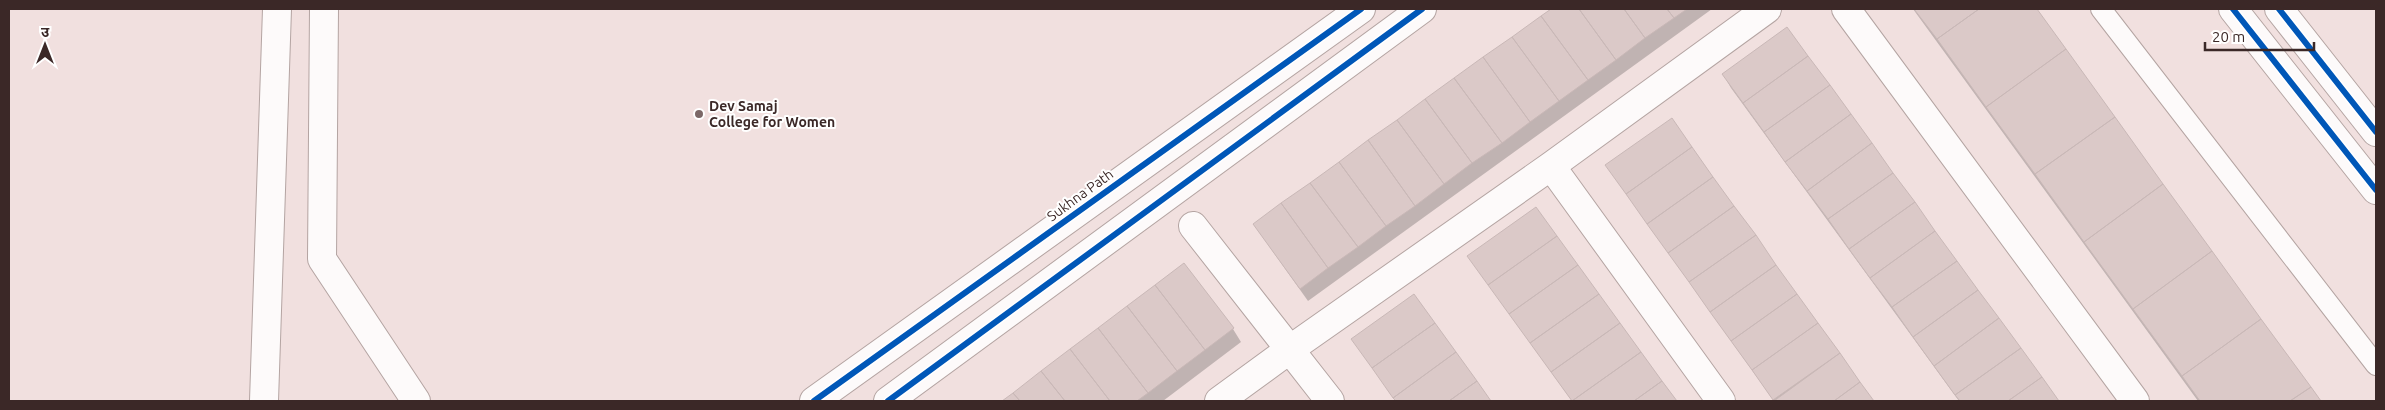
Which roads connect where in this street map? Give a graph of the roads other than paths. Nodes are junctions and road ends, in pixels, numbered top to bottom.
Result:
1 (277, 9) edge
2 (324, 9) edge
3 (1361, 9) edge
4 (1422, 9) edge
5 (1767, 9) edge
6 (1846, 9) edge
7 (2101, 9) edge
8 (2232, 9) edge
9 (2279, 9) edge
10 (2376, 132) edge
11 (1551, 166) junction
12 (2376, 190) edge
13 (1193, 226) dead end
14 (1289, 350) junction
15 (2376, 365) edge
16 (264, 401) edge
17 (416, 401) edge
18 (814, 401) edge
19 (888, 401) edge
20 (1219, 401) edge
21 (1330, 401) edge
22 (1721, 401) edge
23 (2135, 401) edge

1 - 16 street
2 - 17 street
3 - 18 street, Sukhna Path
4 - 19 street
5 - 11 street
6 - 23 street
7 - 15 lane
8 - 12 street
9 - 10 street
11 - 14 street
11 - 22 street
13 - 14 street
14 - 20 street
14 - 21 street

